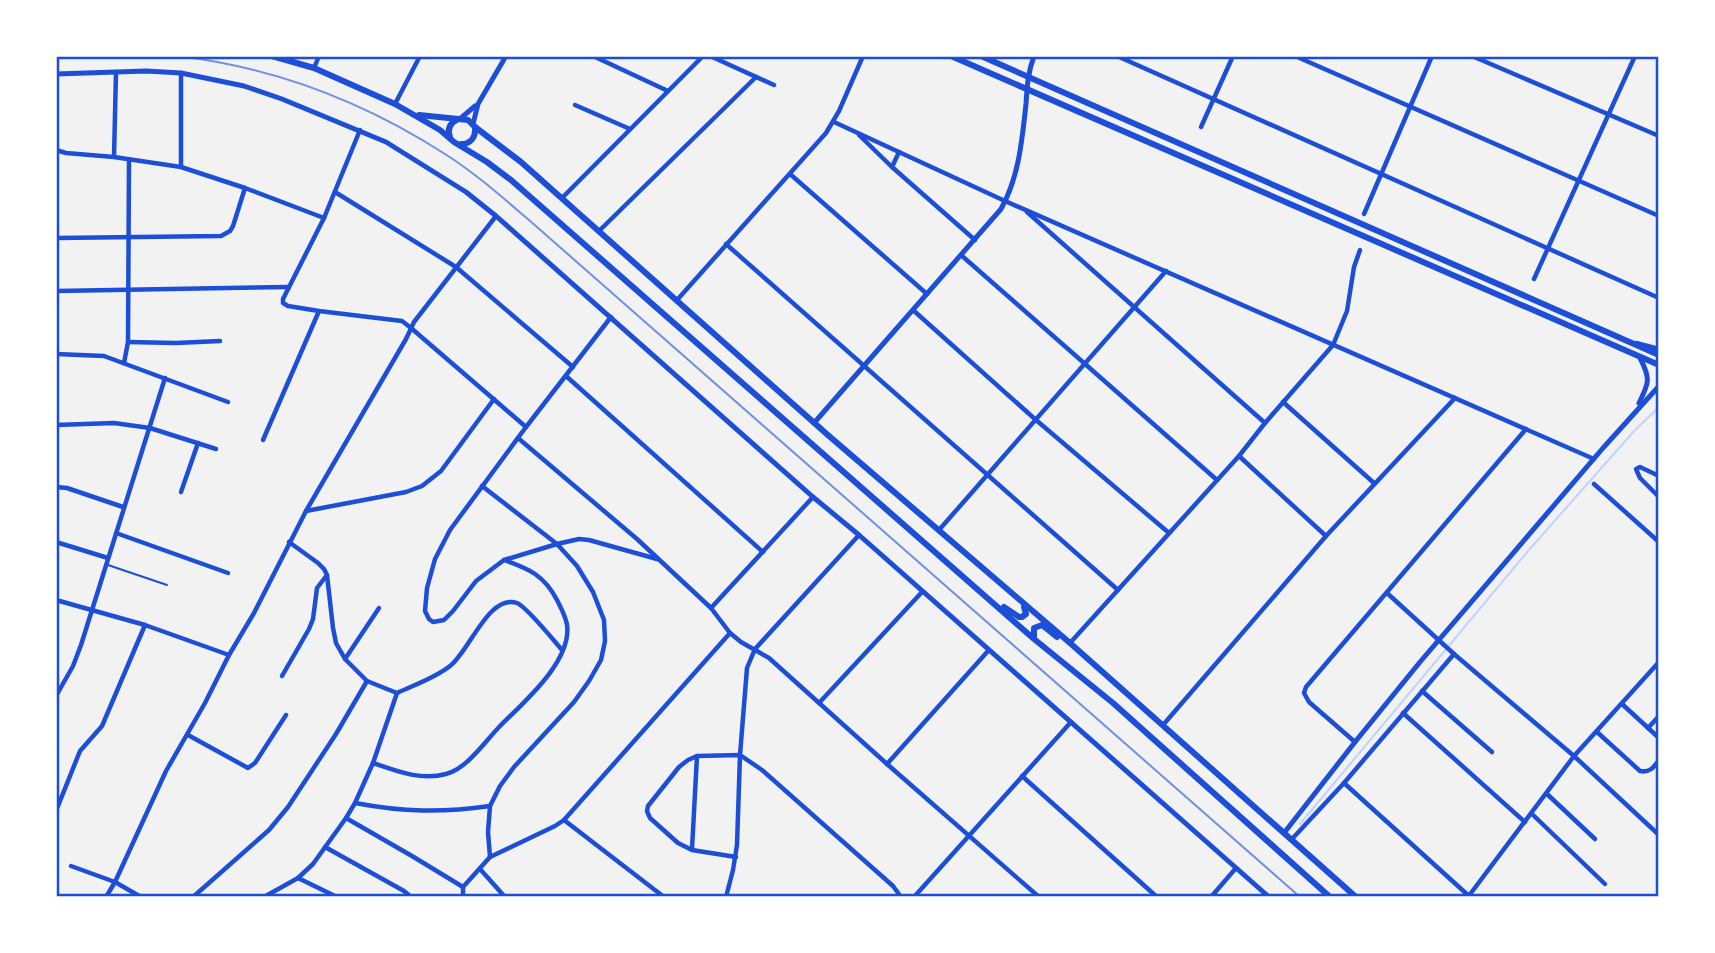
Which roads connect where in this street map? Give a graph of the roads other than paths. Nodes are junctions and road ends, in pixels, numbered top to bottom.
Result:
1 (272, 56) edge
2 (319, 56) edge
3 (420, 56) edge
4 (506, 56) edge
5 (593, 56) edge
6 (703, 56) edge
7 (710, 56) edge
8 (863, 56) edge
9 (951, 56) edge
10 (981, 56) edge
11 (1033, 56) edge
12 (1117, 56) edge
13 (1233, 56) edge
14 (1295, 56) edge
15 (1432, 56) edge
16 (1472, 56) edge
17 (1635, 56) edge
18 (314, 68) junction
19 (116, 72) junction
20 (181, 73) junction
21 (56, 74) edge
22 (756, 76) junction
23 (774, 85) dead end
24 (668, 90) junction
25 (1214, 99) junction
26 (395, 104) junction
27 (478, 104) junction
28 (575, 105) dead end
29 (1410, 107) junction
30 (414, 114) junction
31 (1609, 114) junction
32 (460, 118) junction
33 (834, 122) junction
34 (474, 126) junction
35 (1201, 127) dead end
36 (360, 130) junction
37 (630, 130) junction
38 (856, 132) junction
39 (1659, 136) edge
40 (450, 137) junction
41 (460, 144) junction
42 (56, 150) edge
43 (899, 152) junction
44 (114, 157) junction
45 (129, 160) junction
46 (181, 167) junction
47 (892, 167) junction
48 (790, 174) junction
49 (1380, 174) junction
50 (1579, 180) junction
51 (245, 188) junction
52 (335, 192) junction
53 (562, 198) junction
54 (1005, 201) junction
55 (1023, 209) junction
56 (1364, 214) dead end
57 (496, 216) junction
58 (1659, 216) edge
59 (324, 218) junction
60 (599, 231) junction
61 (128, 237) junction
62 (56, 238) edge
63 (975, 240) junction
64 (726, 244) junction
65 (1548, 248) junction
66 (1360, 250) dead end
67 (961, 255) junction
68 (456, 267) junction
69 (1166, 271) junction
70 (1534, 279) dead end
71 (289, 287) junction
72 (128, 290) junction
73 (56, 291) edge
74 (927, 293) junction
75 (1659, 298) edge
76 (677, 300) junction
77 (1134, 307) junction
78 (913, 310) junction
79 (319, 311) junction
80 (611, 317) junction
81 (411, 328) junction
82 (220, 341) dead end
83 (128, 342) junction
84 (1333, 345) junction
85 (1659, 352) edge
86 (56, 354) edge
87 (1640, 358) junction
88 (124, 363) junction
89 (1085, 364) junction
90 (864, 365) junction
91 (1659, 365) edge
92 (573, 367) junction
93 (566, 376) junction
94 (165, 378) junction
95 (1659, 386) edge
96 (1455, 398) junction
97 (494, 399) junction
98 (228, 402) dead end
99 (1283, 402) junction
100 (1634, 412) junction
101 (1036, 419) junction
102 (814, 422) junction
103 (1265, 423) junction
104 (56, 425) edge
105 (526, 427) junction
106 (150, 428) junction
107 (1526, 429) junction
108 (518, 438) junction
109 (263, 440) dead end
110 (198, 443) junction
111 (216, 449) dead end
112 (1239, 456) junction
113 (1594, 459) junction
114 (988, 474) junction
115 (1659, 476) edge
116 (1216, 480) junction
117 (1374, 483) junction
118 (1594, 484) dead end
119 (482, 486) junction
120 (56, 487) edge
121 (181, 492) dead end
122 (1659, 496) edge
123 (813, 497) junction
124 (123, 507) junction
125 (306, 511) junction
126 (939, 530) junction
127 (116, 533) junction
128 (1169, 533) junction
129 (859, 535) junction
130 (1326, 536) junction
131 (56, 542) edge
132 (289, 542) junction
133 (1659, 542) edge
134 (557, 544) junction
135 (763, 552) junction
136 (657, 559) junction
137 (504, 560) junction
138 (107, 561) junction
139 (228, 573) dead end
140 (327, 575) junction
141 (167, 585) dead end
142 (980, 590) junction
143 (1118, 590) junction
144 (922, 592) junction
145 (1011, 592) junction
146 (1387, 593) junction
147 (56, 600) edge
148 (379, 608) dead end
149 (711, 608) junction
150 (92, 610) junction
151 (145, 625) junction
152 (730, 633) junction
153 (1034, 639) junction
154 (1441, 642) junction
155 (1070, 643) junction
156 (755, 649) junction
157 (562, 650) junction
158 (988, 651) junction
159 (1453, 653) junction
160 (229, 655) junction
161 (345, 659) junction
162 (1659, 662) edge
163 (282, 676) dead end
164 (367, 681) junction
165 (1422, 691) junction
166 (397, 692) junction
167 (56, 696) edge
168 (819, 703) junction
169 (1622, 704) junction
170 (1404, 713) junction
171 (286, 715) dead end
172 (1659, 716) edge
173 (1071, 722) junction
174 (1163, 725) junction
175 (1648, 728) junction
176 (1597, 732) junction
177 (188, 734) junction
178 (1659, 738) edge
179 (1355, 742) junction
180 (1492, 752) dead end
181 (740, 755) junction
182 (697, 756) junction
183 (1574, 756) junction
184 (1659, 760) edge
185 (373, 764) junction
186 (887, 764) junction
187 (1022, 776) junction
188 (1344, 783) junction
189 (1547, 793) junction
190 (1243, 797) junction
191 (355, 803) junction
192 (490, 806) junction
193 (1232, 809) junction
194 (56, 811) edge
195 (1531, 814) junction
196 (346, 818) junction
197 (564, 820) junction
198 (1525, 822) junction
199 (1284, 833) junction
200 (969, 835) junction
201 (1659, 835) edge
202 (1292, 839) junction
203 (1595, 839) dead end
204 (325, 848) junction
205 (692, 850) junction
206 (736, 856) junction
207 (490, 858) junction
208 (71, 866) dead end
209 (1236, 868) junction
210 (480, 869) junction
211 (298, 878) junction
212 (116, 882) junction
213 (1605, 884) dead end
214 (463, 887) junction
215 (1468, 896) edge
216 (106, 897) edge
217 (141, 897) edge
218 (193, 897) edge
219 (264, 897) edge
220 (337, 897) edge
221 (411, 897) edge
222 (463, 897) edge
223 (505, 897) edge
224 (664, 897) edge
225 (726, 897) edge
226 (901, 897) edge
227 (914, 897) edge
228 (1038, 897) edge
229 (1157, 897) edge
230 (1211, 897) edge
231 (1269, 897) edge
232 (1330, 897) edge
233 (1356, 897) edge

1 - 18 main road
2 - 18 street
3 - 26 street
4 - 27 main road
5 - 24 street
6 - 24 street
7 - 22 street
8 - 33 street
9 - 87 main road
10 - 85 main road
11 - 54 main road
12 - 25 street
13 - 25 street
14 - 29 street
15 - 29 street
16 - 31 street
17 - 31 street
18 - 26 main road
19 - 20 main road
19 - 21 main road
19 - 44 street
20 - 36 main road
20 - 46 street
22 - 23 street
22 - 60 street
24 - 37 street
25 - 35 street
25 - 49 street
26 - 30 main road
27 - 32 main road
27 - 34 main road
28 - 37 street
29 - 49 street
29 - 50 street
30 - 32 main road
30 - 40 main road
31 - 39 street
31 - 50 street
32 - 34 main road
32 - 40 main road
33 - 38 street
33 - 48 street
34 - 41 main road
34 - 53 main road
36 - 52 street
36 - 57 main road
37 - 53 street
38 - 43 street
38 - 47 street
40 - 41 main road
41 - 142 main road
42 - 44 street
43 - 47 street
43 - 54 street
44 - 45 street
45 - 46 street
45 - 61 street
46 - 51 street
47 - 63 street
48 - 64 street
48 - 74 street
49 - 56 street
49 - 65 street
50 - 58 street
50 - 65 street
51 - 59 street
51 - 61 street
52 - 59 street
52 - 68 street
53 - 60 main road
54 - 55 street
54 - 63 main road
55 - 69 street
55 - 77 street
57 - 68 street
57 - 80 main road
59 - 71 street
60 - 76 main road
61 - 62 street
61 - 72 street
63 - 67 main road
64 - 76 street
64 - 90 street
65 - 70 street
65 - 75 street
66 - 84 street
67 - 74 main road
67 - 89 street
68 - 81 street
68 - 92 street
69 - 77 street
69 - 84 street
71 - 72 street
71 - 79 street
72 - 73 street
72 - 83 street
74 - 78 main road
76 - 102 main road
77 - 89 street
77 - 103 street
78 - 90 main road
78 - 101 street
79 - 81 street
79 - 109 street
80 - 92 street
80 - 123 main road
81 - 97 street
81 - 125 street
82 - 83 street
83 - 88 street
84 - 96 street
84 - 99 street
86 - 88 street
87 - 91 main road
87 - 100 main road
88 - 94 street
89 - 101 street
89 - 116 street
90 - 102 main road
90 - 114 street
92 - 93 street
93 - 105 street
93 - 135 street
94 - 98 street
94 - 106 street
95 - 100 main road
96 - 107 street
96 - 117 street
97 - 105 street
97 - 125 street
99 - 103 street
99 - 117 street
100 - 113 main road
101 - 114 street
101 - 128 street
102 - 126 main road
103 - 112 street
104 - 106 street
105 - 108 street
106 - 110 street
106 - 124 street
107 - 113 street
107 - 146 street
108 - 119 street
108 - 136 street
110 - 111 street
110 - 121 street
112 - 116 street
112 - 130 street
113 - 154 main road
114 - 126 street
114 - 143 street
115 - 122 street
116 - 128 street
117 - 130 street
118 - 133 street
119 - 134 street
119 - 137 street
120 - 124 street
123 - 129 main road
123 - 135 street
124 - 127 street
125 - 132 street
126 - 145 main road
127 - 138 street
127 - 139 street
128 - 143 street
129 - 144 main road
129 - 156 street
130 - 174 street
131 - 138 street
132 - 140 street
132 - 160 street
134 - 136 street
134 - 137 street
134 - 192 street
135 - 149 street
136 - 149 street
137 - 157 street
138 - 141 lane
138 - 150 street
140 - 161 street
140 - 163 street
142 - 145 main road
142 - 153 main road
143 - 155 street
144 - 158 main road
144 - 168 street
145 - 155 main road
146 - 154 street
146 - 179 street
147 - 150 street
148 - 161 street
149 - 152 street
150 - 151 street
150 - 167 street
151 - 160 street
151 - 194 street
152 - 156 street
152 - 197 street
153 - 155 main road
153 - 193 main road
154 - 159 street
154 - 179 main road
155 - 174 main road
156 - 168 street
156 - 181 street
157 - 166 street
157 - 185 street
158 - 173 main road
158 - 186 street
159 - 165 street
159 - 183 street
160 - 177 street
161 - 164 street
162 - 169 street
164 - 166 street
164 - 218 street
165 - 170 street
165 - 180 street
166 - 185 street
168 - 186 street
169 - 175 street
169 - 176 street
170 - 188 street
170 - 198 street
171 - 177 street
172 - 175 street
173 - 187 street
173 - 209 main road
174 - 190 main road
175 - 178 street
176 - 183 street
176 - 184 street
177 - 212 street
179 - 199 main road
181 - 182 street
181 - 206 street
181 - 226 street
182 - 205 street
182 - 205 street
183 - 189 street
183 - 201 street
185 - 191 street
186 - 200 street
187 - 200 street
187 - 229 street
188 - 202 street
188 - 215 street
189 - 195 street
189 - 203 street
190 - 193 main road
190 - 199 main road
191 - 192 street
191 - 196 street
192 - 207 street
193 - 232 main road
195 - 198 street
195 - 213 street
196 - 204 street
196 - 214 street
197 - 207 street
197 - 224 street
198 - 215 street
199 - 202 main road
200 - 227 street
200 - 228 street
202 - 233 main road
204 - 211 street
204 - 221 street
205 - 206 street
206 - 225 street
207 - 210 street
208 - 212 street
209 - 230 street
209 - 231 main road
210 - 214 street
210 - 223 street
211 - 219 street
211 - 220 street
212 - 216 street
212 - 217 street
214 - 222 street

